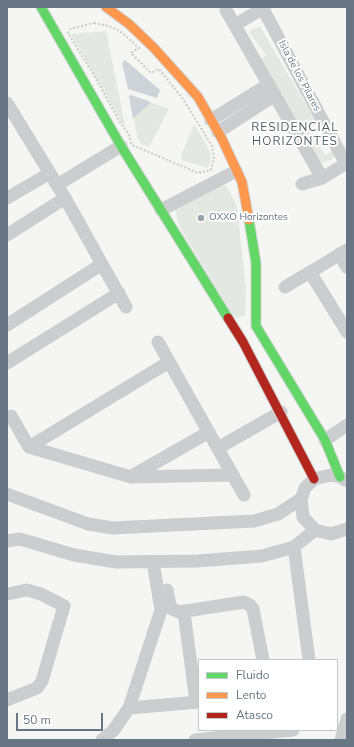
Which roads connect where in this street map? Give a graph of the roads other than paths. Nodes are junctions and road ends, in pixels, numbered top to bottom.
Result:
1 (41, 7) edge
2 (106, 7) edge
3 (264, 8) edge
4 (226, 10) dead end
5 (235, 25) junction
6 (272, 89) junction
7 (7, 103) edge
8 (211, 120) junction
9 (218, 132) junction
10 (121, 146) junction
11 (347, 164) edge
12 (236, 170) junction
13 (50, 173) junction
14 (322, 178) junction
15 (302, 184) dead end
16 (57, 185) junction
17 (7, 198) edge
18 (65, 198) junction
19 (161, 210) junction
20 (7, 235) edge
21 (343, 252) edge
22 (102, 264) junction
23 (347, 267) edge
24 (310, 272) junction
25 (285, 287) dead end
26 (119, 293) junction
27 (126, 307) dead end
28 (7, 325) edge
29 (256, 326) junction
30 (234, 327) junction
31 (347, 332) edge
32 (158, 342) dead end
33 (169, 362) junction
34 (7, 363) edge
35 (281, 412) junction
36 (11, 416) dead end
37 (347, 425) edge
38 (209, 432) junction
39 (325, 440) junction
40 (29, 447) junction
41 (218, 448) junction
42 (233, 475) junction
43 (131, 477) junction
44 (343, 479) edge
45 (314, 480) junction
46 (7, 494) edge
47 (244, 495) dead end
48 (301, 500) junction
49 (347, 529) edge
50 (315, 530) junction
51 (7, 541) edge
52 (294, 547) junction
53 (157, 562) junction
54 (7, 594) edge
55 (166, 606) junction
56 (184, 612) junction
57 (263, 659) edge
58 (309, 659) edge
59 (7, 700) edge
60 (197, 702) edge
61 (129, 708) junction
62 (344, 722) edge
63 (283, 731) edge
64 (102, 740) edge
65 (196, 740) edge
66 (341, 740) edge

1 - 10 street
2 - 8 street
3 - 5 street, Isla de los Pilares
3 - 11 street, Isla de los Pilares
4 - 5 street
5 - 6 street
6 - 8 street
6 - 9 street
6 - 14 street
7 - 13 street
8 - 9 street
9 - 12 street
10 - 16 street
10 - 19 street
11 - 14 street, Isla de los Pilares
12 - 19 street
12 - 29 street
13 - 16 street
13 - 17 street
14 - 15 street, Isla de los Pilares
16 - 18 street
18 - 20 street
18 - 22 street
19 - 30 street
21 - 23 street
21 - 24 street
22 - 26 street
22 - 28 street
24 - 25 street
24 - 31 street
26 - 27 street
26 - 34 street
29 - 30 street
29 - 39 street
30 - 35 street
32 - 33 street
33 - 38 street
33 - 40 street
35 - 41 street
35 - 45 street
36 - 40 street
37 - 39 street
38 - 41 street
38 - 43 street
39 - 44 street
40 - 43 street
41 - 42 street
42 - 43 street
42 - 47 street
44 - 45 street
45 - 48 street
46 - 48 street
48 - 50 street
49 - 50 street
50 - 52 street
51 - 53 street
52 - 53 street
52 - 58 street
53 - 55 street
54 - 59 street
55 - 56 street
55 - 61 street
56 - 57 street
56 - 60 street
60 - 61 street
61 - 64 street
62 - 66 street
63 - 65 street

